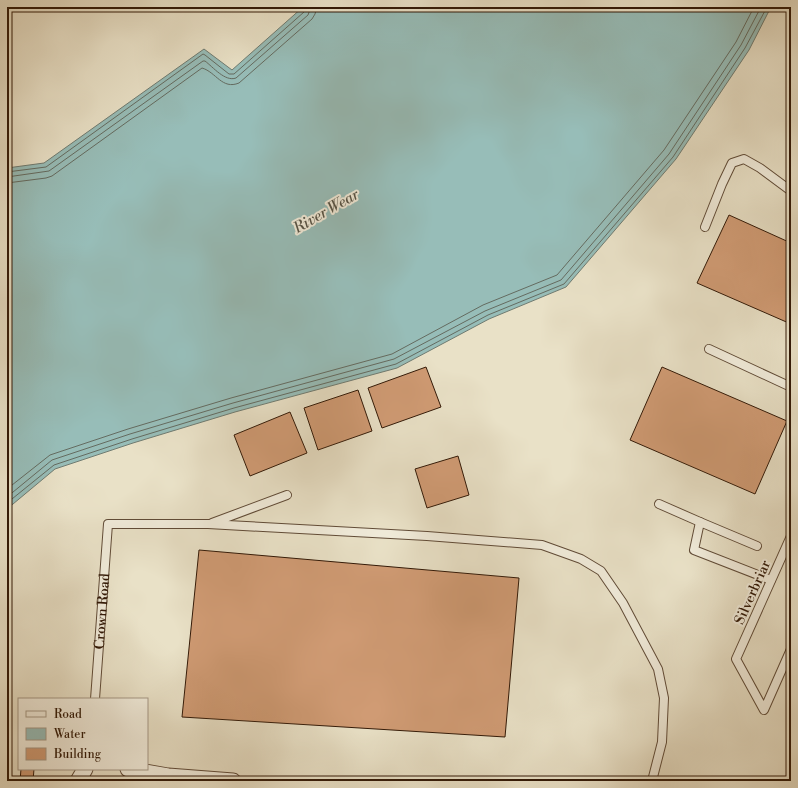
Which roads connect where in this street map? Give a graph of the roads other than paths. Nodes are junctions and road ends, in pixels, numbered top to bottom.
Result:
1 (791, 191) edge
2 (705, 227) dead end
3 (709, 349) dead end
4 (791, 387) edge
5 (287, 495) dead end
6 (659, 504) dead end
7 (700, 522) junction
8 (208, 524) junction
9 (791, 536) edge
10 (757, 546) dead end
11 (771, 580) junction
12 (791, 649) edge
13 (95, 698) edge
14 (84, 770) edge
15 (134, 770) edge
16 (78, 781) edge
17 (233, 781) edge
18 (652, 781) edge

1 - 2 lane
3 - 4 lane
5 - 8 lane
6 - 7 lane
7 - 10 lane
7 - 11 lane
8 - 13 lane, Crown Road
8 - 18 lane
9 - 11 lane, Silverbriar
11 - 12 lane, Silverbriar
14 - 16 street
15 - 17 street

